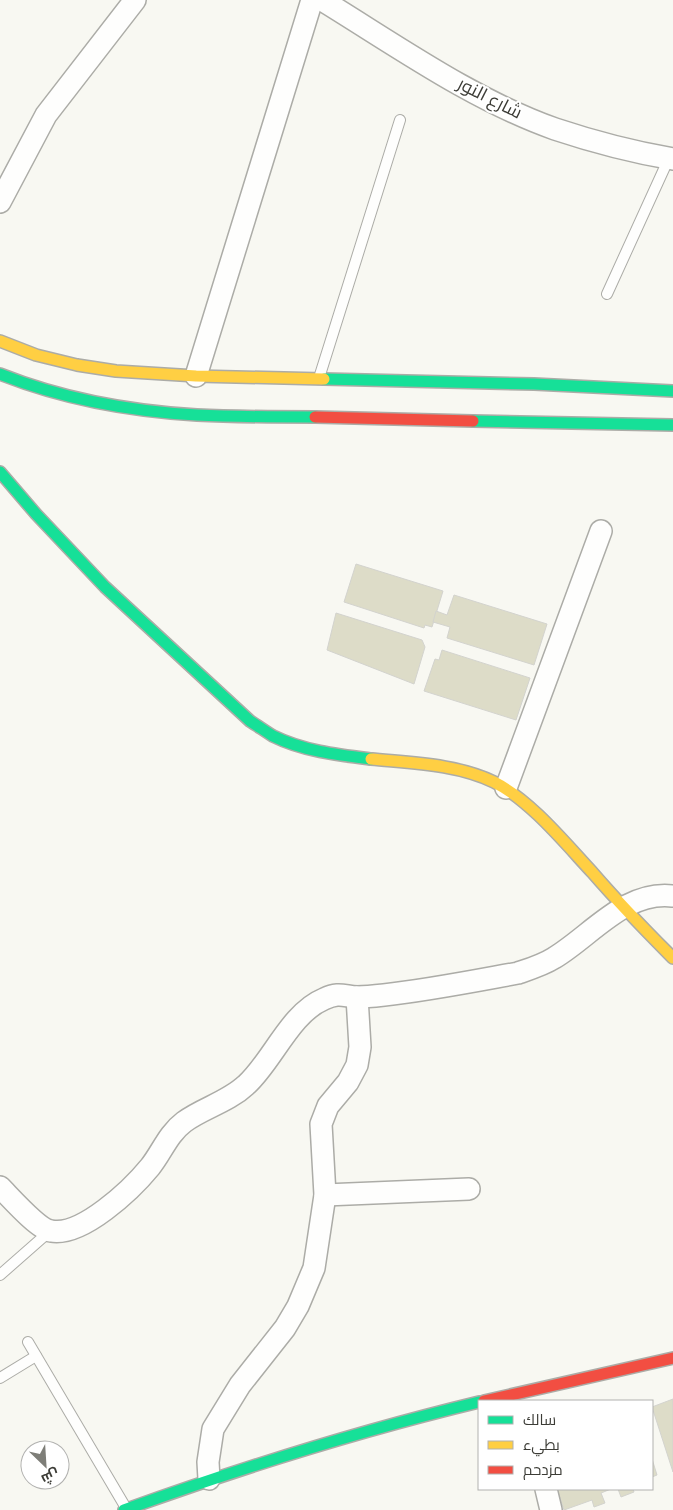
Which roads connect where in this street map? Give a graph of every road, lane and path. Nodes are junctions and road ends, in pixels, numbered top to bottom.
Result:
1 (135, 0) edge
2 (312, 0) edge
3 (322, 0) edge
4 (400, 120) dead end
5 (671, 159) edge
6 (0, 202) edge
7 (607, 294) dead end
8 (0, 341) edge
9 (0, 374) edge
10 (196, 376) junction
11 (319, 379) junction
12 (673, 391) edge
13 (673, 425) edge
14 (0, 472) edge
15 (601, 531) dead end
16 (506, 788) junction
17 (673, 896) edge
18 (623, 907) junction
19 (673, 958) edge
20 (357, 997) junction
21 (469, 1189) dead end
22 (1, 1190) edge
23 (325, 1194) junction
24 (50, 1231) junction
25 (0, 1275) edge
26 (28, 1342) dead end
27 (36, 1356) junction
28 (673, 1358) edge
29 (0, 1378) edge
30 (520, 1397) edge
31 (493, 1400) edge
32 (478, 1402) edge
33 (210, 1479) junction
34 (546, 1490) edge
35 (125, 1510) edge
36 (551, 1510) edge

1 - 6 street
2 - 10 street
3 - 5 street, شارع النور
4 - 11 lane
5 - 7 lane
8 - 10 main road
9 - 13 main road
10 - 11 main road
11 - 12 main road
14 - 16 main road
15 - 16 street
16 - 18 main road
17 - 18 street
18 - 19 main road
18 - 20 street
20 - 23 street
20 - 24 street
21 - 23 street
22 - 24 street
23 - 33 street
24 - 25 lane
26 - 27 lane
27 - 29 lane
27 - 35 lane
28 - 30 main road
30 - 31 main road
32 - 33 main road
33 - 35 main road
34 - 36 street

